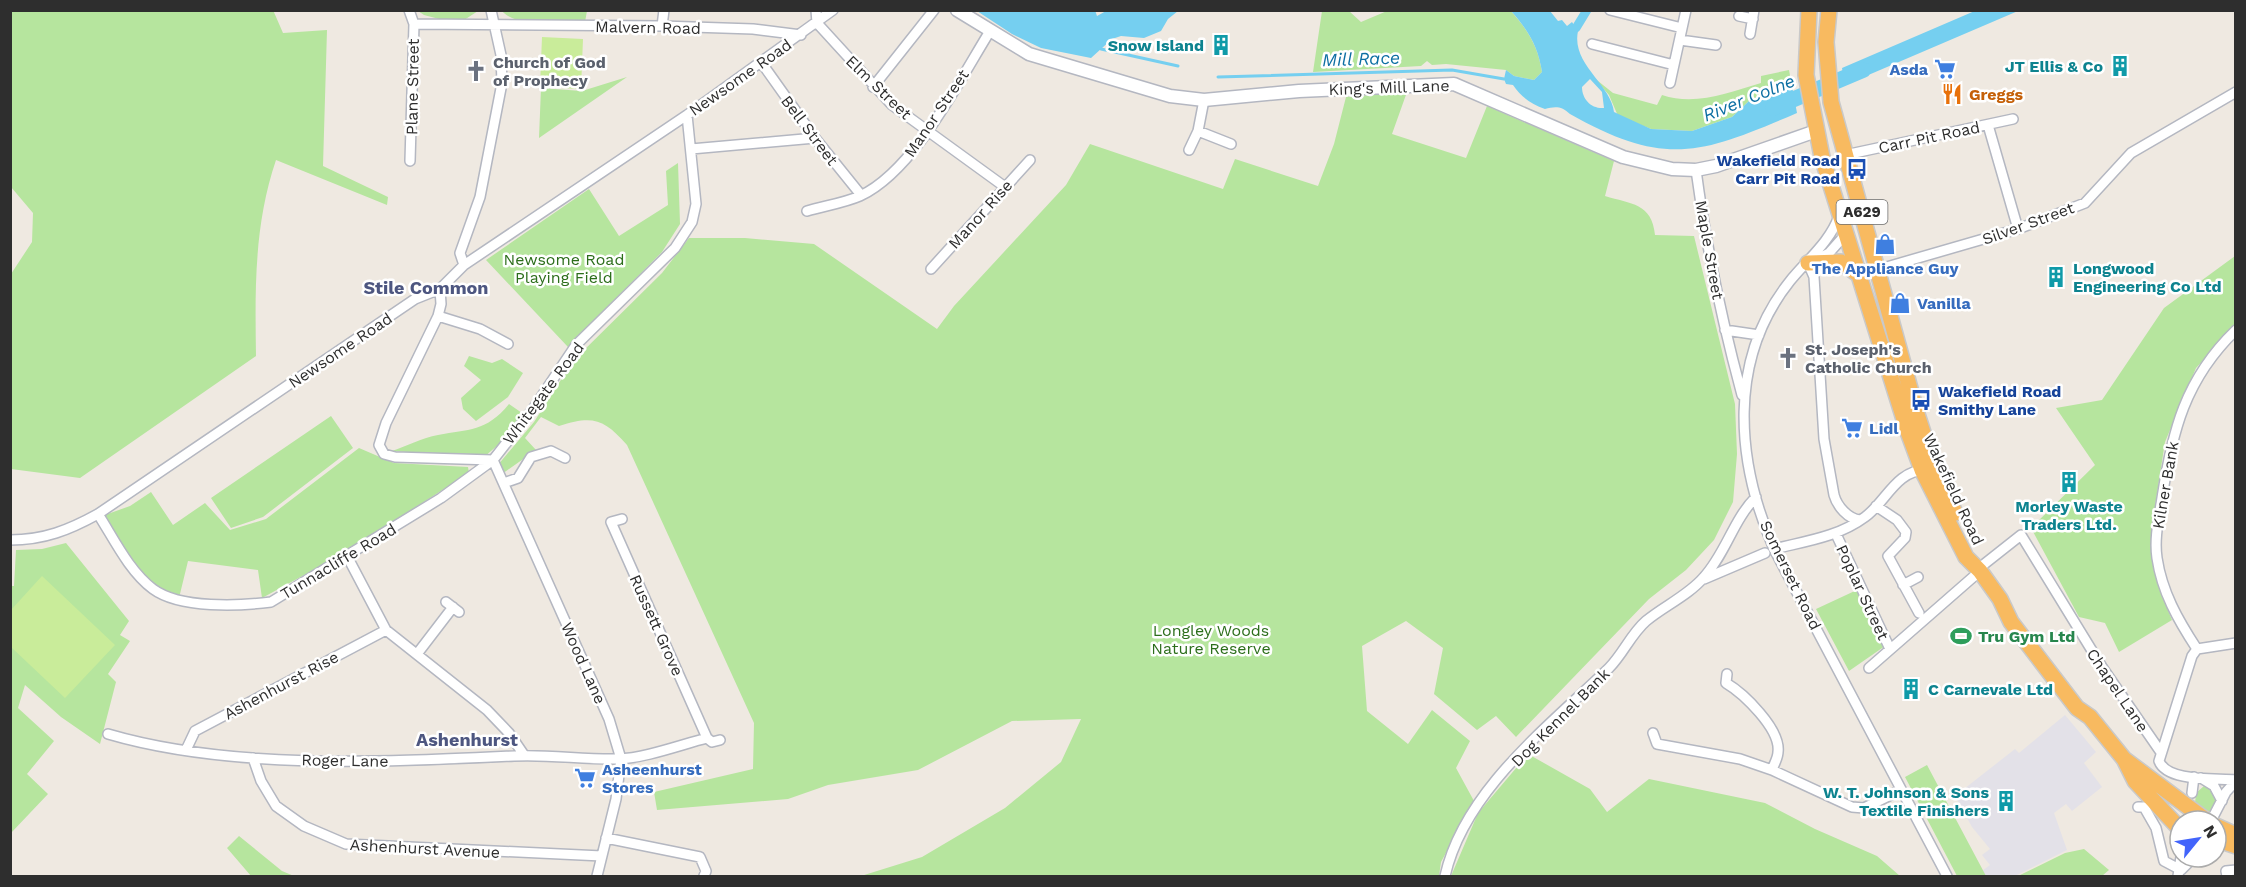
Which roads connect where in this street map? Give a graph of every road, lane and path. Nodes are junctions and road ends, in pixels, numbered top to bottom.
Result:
1 (410, 10) edge
2 (491, 10) edge
3 (664, 10) edge
4 (816, 10) edge
5 (833, 10) edge
6 (934, 10) edge
7 (957, 10) edge
8 (1610, 10) edge
9 (1686, 10) edge
10 (1809, 10) edge
11 (1829, 10) edge
12 (1754, 15) edge
13 (1739, 16) dead end
14 (817, 23) junction
15 (414, 24) junction
16 (495, 26) junction
17 (662, 26) junction
18 (1682, 28) junction
19 (990, 32) junction
20 (1750, 34) dead end
21 (801, 35) junction
22 (1680, 40) junction
23 (1592, 44) dead end
24 (1716, 45) dead end
25 (761, 62) junction
26 (1674, 65) junction
27 (1670, 83) dead end
28 (873, 87) junction
29 (2235, 92) edge
30 (1204, 100) junction
31 (687, 115) junction
32 (2013, 119) dead end
33 (1988, 125) junction
34 (1816, 130) junction
35 (1198, 131) junction
36 (927, 132) junction
37 (815, 138) junction
38 (1232, 144) dead end
39 (691, 149) junction
40 (1189, 150) dead end
41 (1850, 154) junction
42 (1030, 160) dead end
43 (410, 161) dead end
44 (1696, 170) junction
45 (1005, 187) junction
46 (861, 195) junction
47 (807, 211) dead end
48 (1839, 216) junction
49 (2018, 229) junction
50 (1846, 234) junction
51 (1808, 262) junction
52 (464, 265) junction
53 (931, 269) dead end
54 (1878, 270) junction
55 (1859, 275) junction
56 (440, 289) junction
57 (438, 316) junction
58 (1725, 330) junction
59 (2235, 330) edge
60 (1759, 335) junction
61 (508, 345) dead end
62 (1743, 397) junction
63 (565, 458) dead end
64 (493, 460) junction
65 (1922, 470) junction
66 (1938, 473) junction
67 (504, 483) junction
68 (1756, 497) junction
69 (1876, 506) junction
70 (98, 514) junction
71 (622, 519) dead end
72 (1860, 520) junction
73 (1836, 534) junction
74 (2021, 535) joint
75 (10, 540) edge
76 (1769, 551) junction
77 (347, 556) junction
78 (1979, 570) junction
79 (1918, 577) dead end
80 (1704, 579) junction
81 (1903, 585) junction
82 (452, 607) dead end
83 (1919, 613) dead end
84 (386, 630) junction
85 (2235, 643) edge
86 (1890, 649) junction
87 (2197, 649) junction
88 (417, 654) junction
89 (1869, 668) dead end
90 (1723, 681) dead end
91 (1653, 733) dead end
92 (108, 734) dead end
93 (707, 738) junction
94 (720, 740) dead end
95 (186, 750) junction
96 (524, 755) junction
97 (2160, 756) junction
98 (253, 758) junction
99 (621, 759) junction
100 (2124, 759) junction
101 (1772, 770) junction
102 (2196, 777) junction
103 (2235, 780) edge
104 (2156, 783) junction
105 (1901, 790) junction
106 (2192, 793) dead end
107 (2222, 801) junction
108 (2138, 807) dead end
109 (2173, 809) edge
110 (2192, 809) edge
111 (2217, 809) edge
112 (2168, 816) edge
113 (606, 838) junction
114 (602, 856) junction
115 (2235, 870) edge
116 (2179, 873) edge
117 (597, 876) edge
118 (704, 876) edge
119 (1445, 876) edge
120 (1947, 876) edge
121 (2227, 876) edge

1 - 15 street
2 - 16 street
3 - 17 street
4 - 14 street
5 - 14 street, Newsome Road
6 - 28 street
7 - 19 street, King's Mill Lane
8 - 18 street
9 - 18 street
10 - 34 highway, Wakefield Road / A629
11 - 41 highway, Wakefield Road / A629
12 - 13 street
12 - 20 street
14 - 21 street, Newsome Road
14 - 28 street, Elm Street
15 - 16 street, Plane Street
15 - 43 street, Plane Street
16 - 17 street, Malvern Road
16 - 52 street
17 - 21 street, Malvern Road
18 - 22 street
19 - 30 street, King's Mill Lane
19 - 36 street, Manor Street
21 - 25 street, Newsome Road
22 - 24 street
22 - 26 street
23 - 26 street
25 - 31 street, Newsome Road
25 - 37 street, Bell Street
26 - 27 street
28 - 36 street, Elm Street
29 - 49 street, Silver Street
30 - 35 street
30 - 44 street, King's Mill Lane
31 - 39 street, Whitegate Road
31 - 52 street, Newsome Road
32 - 33 street, Carr Pit Road
33 - 41 street, Carr Pit Road
33 - 49 street
34 - 44 street, King's Mill Lane
34 - 48 highway, Wakefield Road / A629
35 - 38 street
35 - 40 street
36 - 45 street, Elm Street
36 - 46 street, Manor Street
37 - 39 street
37 - 46 street, Bell Street
39 - 64 street, Whitegate Road
41 - 50 highway
41 - 54 highway, Wakefield Road / A629
42 - 45 street, Manor Rise
44 - 58 street, Maple Street
45 - 53 street, Manor Rise
46 - 47 street, Manor Street
48 - 50 highway, Wakefield Road / A629
48 - 51 street, Somerset Road
49 - 54 street, Silver Street
50 - 51 street, Somerset Road
50 - 55 highway, Wakefield Road / A629
51 - 55 highway
51 - 60 street, Somerset Road
51 - 72 street
52 - 56 street, Newsome Road
54 - 55 street, Silver Street
54 - 66 highway, Wakefield Road / A629
55 - 65 highway, Wakefield Road / A629
56 - 57 street
56 - 70 street, Newsome Road
57 - 61 street
57 - 64 street
58 - 60 street
58 - 62 street, Maple Street
59 - 87 street, Kilner Bank
60 - 62 street, Somerset Road
62 - 68 street, Somerset Road
63 - 67 street
64 - 67 street, Wood Lane
64 - 77 street, Tunnacliffe Road
65 - 66 street
65 - 69 street, Dog Kennel Bank
65 - 78 highway, Wakefield Road / A629
66 - 78 highway, Wakefield Road / A629
67 - 99 street, Wood Lane
68 - 76 street, Somerset Road
68 - 80 street, Dog Kennel Bank
69 - 72 street, Dog Kennel Bank
69 - 81 street
70 - 75 street, Newsome Road
70 - 77 street, Tunnacliffe Road
71 - 93 street, Russett Grove
72 - 73 street, Dog Kennel Bank
73 - 76 street, Dog Kennel Bank
73 - 86 street, Poplar Street
74 - 78 street, Poplar Street
74 - 97 street, Chapel Lane
76 - 80 street, Dog Kennel Bank
76 - 105 street, Somerset Road
77 - 84 street
78 - 86 street, Poplar Street
78 - 100 highway, Wakefield Road / A629
79 - 81 street
80 - 119 street, Dog Kennel Bank
81 - 83 street
82 - 88 street
84 - 88 street
84 - 95 street, Ashenhurst Rise
85 - 87 street
86 - 89 street, Poplar Street
87 - 97 street
88 - 96 street
90 - 101 street
91 - 101 street
92 - 95 street, Roger Lane
93 - 94 street
93 - 99 street, Roger Lane
95 - 98 street, Roger Lane
96 - 98 street, Roger Lane
96 - 99 street, Roger Lane
97 - 102 street
98 - 114 street, Ashenhurst Avenue
99 - 113 street, Wood Lane
100 - 104 highway, Wakefield Road / A629
100 - 112 highway, Wakefield Road / A629
101 - 105 street
102 - 103 street
102 - 106 street
102 - 107 street
103 - 107 street
104 - 109 highway
104 - 110 highway, Wakefield Road / A629
105 - 120 street, Somerset Road
107 - 111 street
108 - 116 street
113 - 114 street, Wood Lane
113 - 118 street
114 - 117 street, Wood Lane
115 - 121 street

